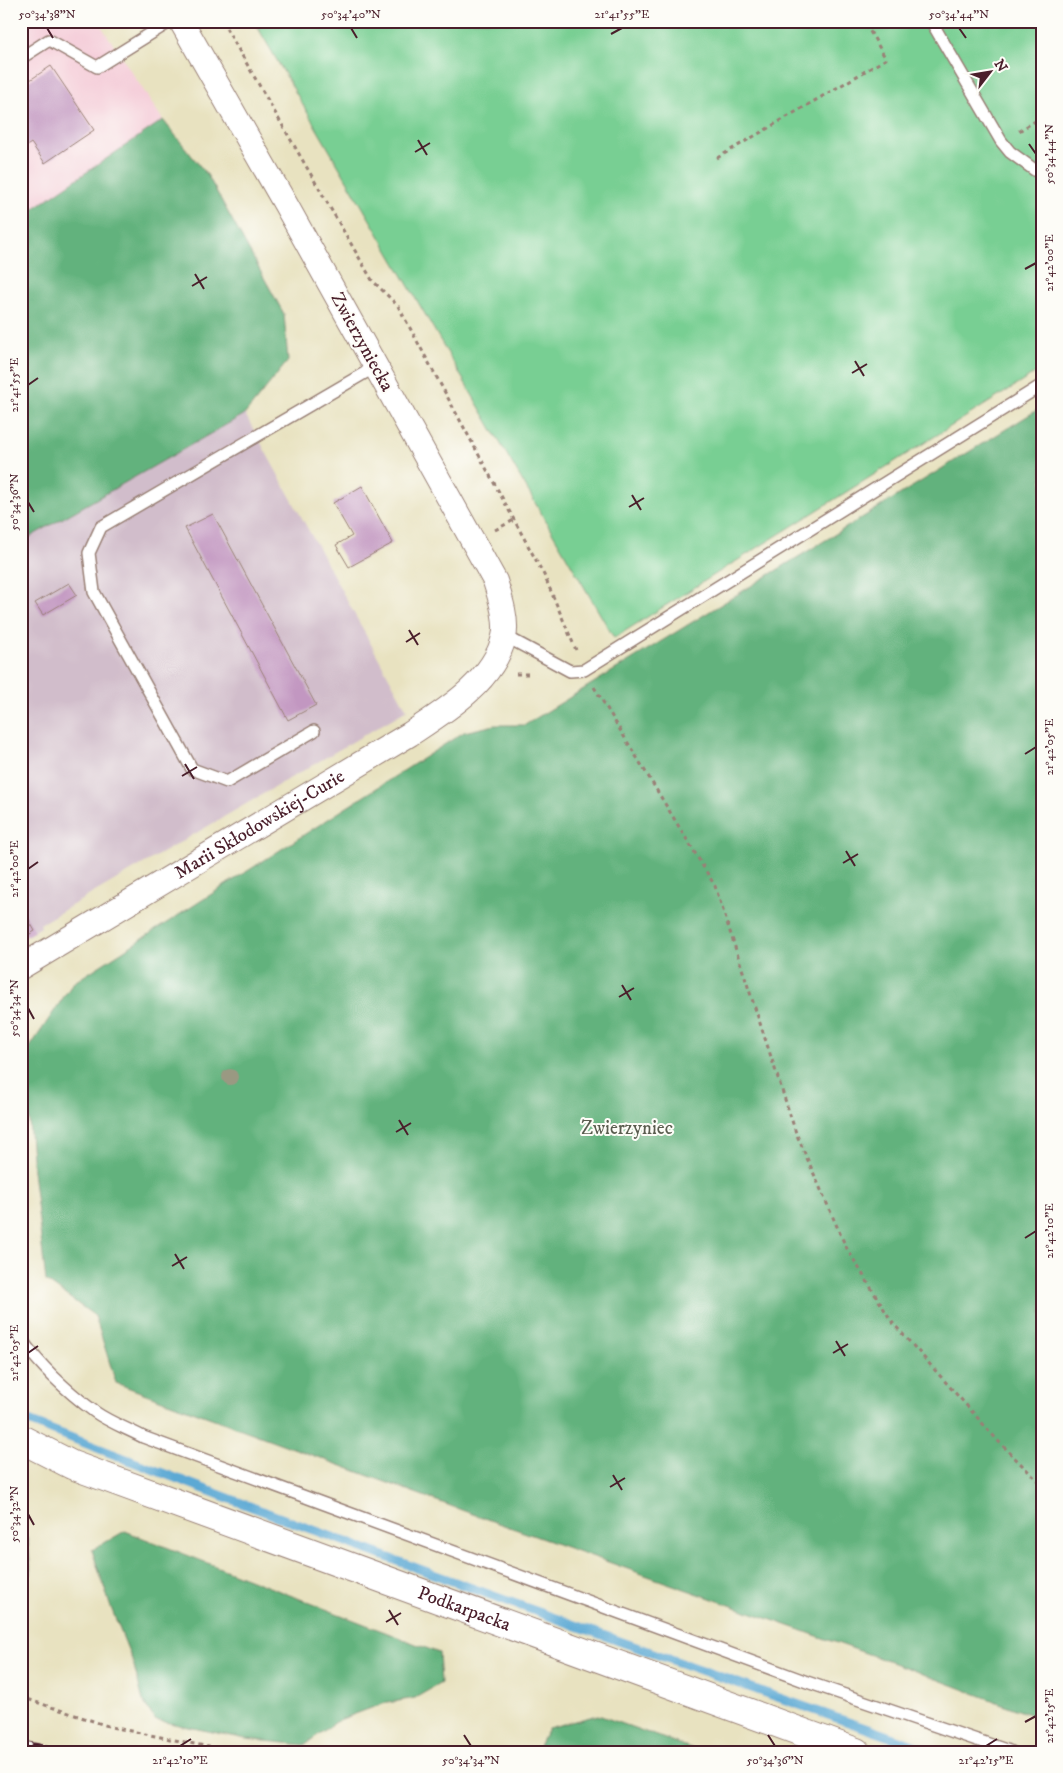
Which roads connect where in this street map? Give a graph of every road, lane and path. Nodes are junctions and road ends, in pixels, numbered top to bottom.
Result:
1 (170, 21) edge
2 (181, 21) edge
3 (222, 21) edge
4 (864, 21) edge
5 (931, 21) edge
6 (21, 58) edge
7 (1042, 117) edge
8 (1001, 141) junction
9 (716, 158) dead end
10 (1039, 169) edge
11 (1042, 181) edge
12 (375, 367) junction
13 (1042, 385) edge
14 (514, 520) junction
15 (492, 532) dead end
16 (505, 636) junction
17 (488, 670) joint
18 (584, 670) junction
19 (314, 731) dead end
20 (21, 967) edge
21 (21, 1339) edge
22 (21, 1439) edge
23 (21, 1455) edge
24 (72, 1466) junction
25 (1042, 1485) edge
26 (21, 1697) edge
27 (234, 1752) edge
28 (856, 1752) edge
29 (1012, 1752) edge

1 - 6 lane
2 - 12 street, Zwierzyniecka
3 - 14 path
4 - 9 path
5 - 8 lane
7 - 8 path
8 - 10 lane
10 - 11 lane
12 - 16 street, Zwierzyniecka
12 - 19 lane
13 - 18 lane
14 - 15 path
14 - 18 path
16 - 17 street, Zwierzyniecka
16 - 18 lane
17 - 20 street, Marii Skłodowskiej-Curie
18 - 25 path
21 - 29 lane
22 - 24 main road, Podkarpacka
23 - 24 main road, Podkarpacka
24 - 28 main road, Podkarpacka
26 - 27 path

